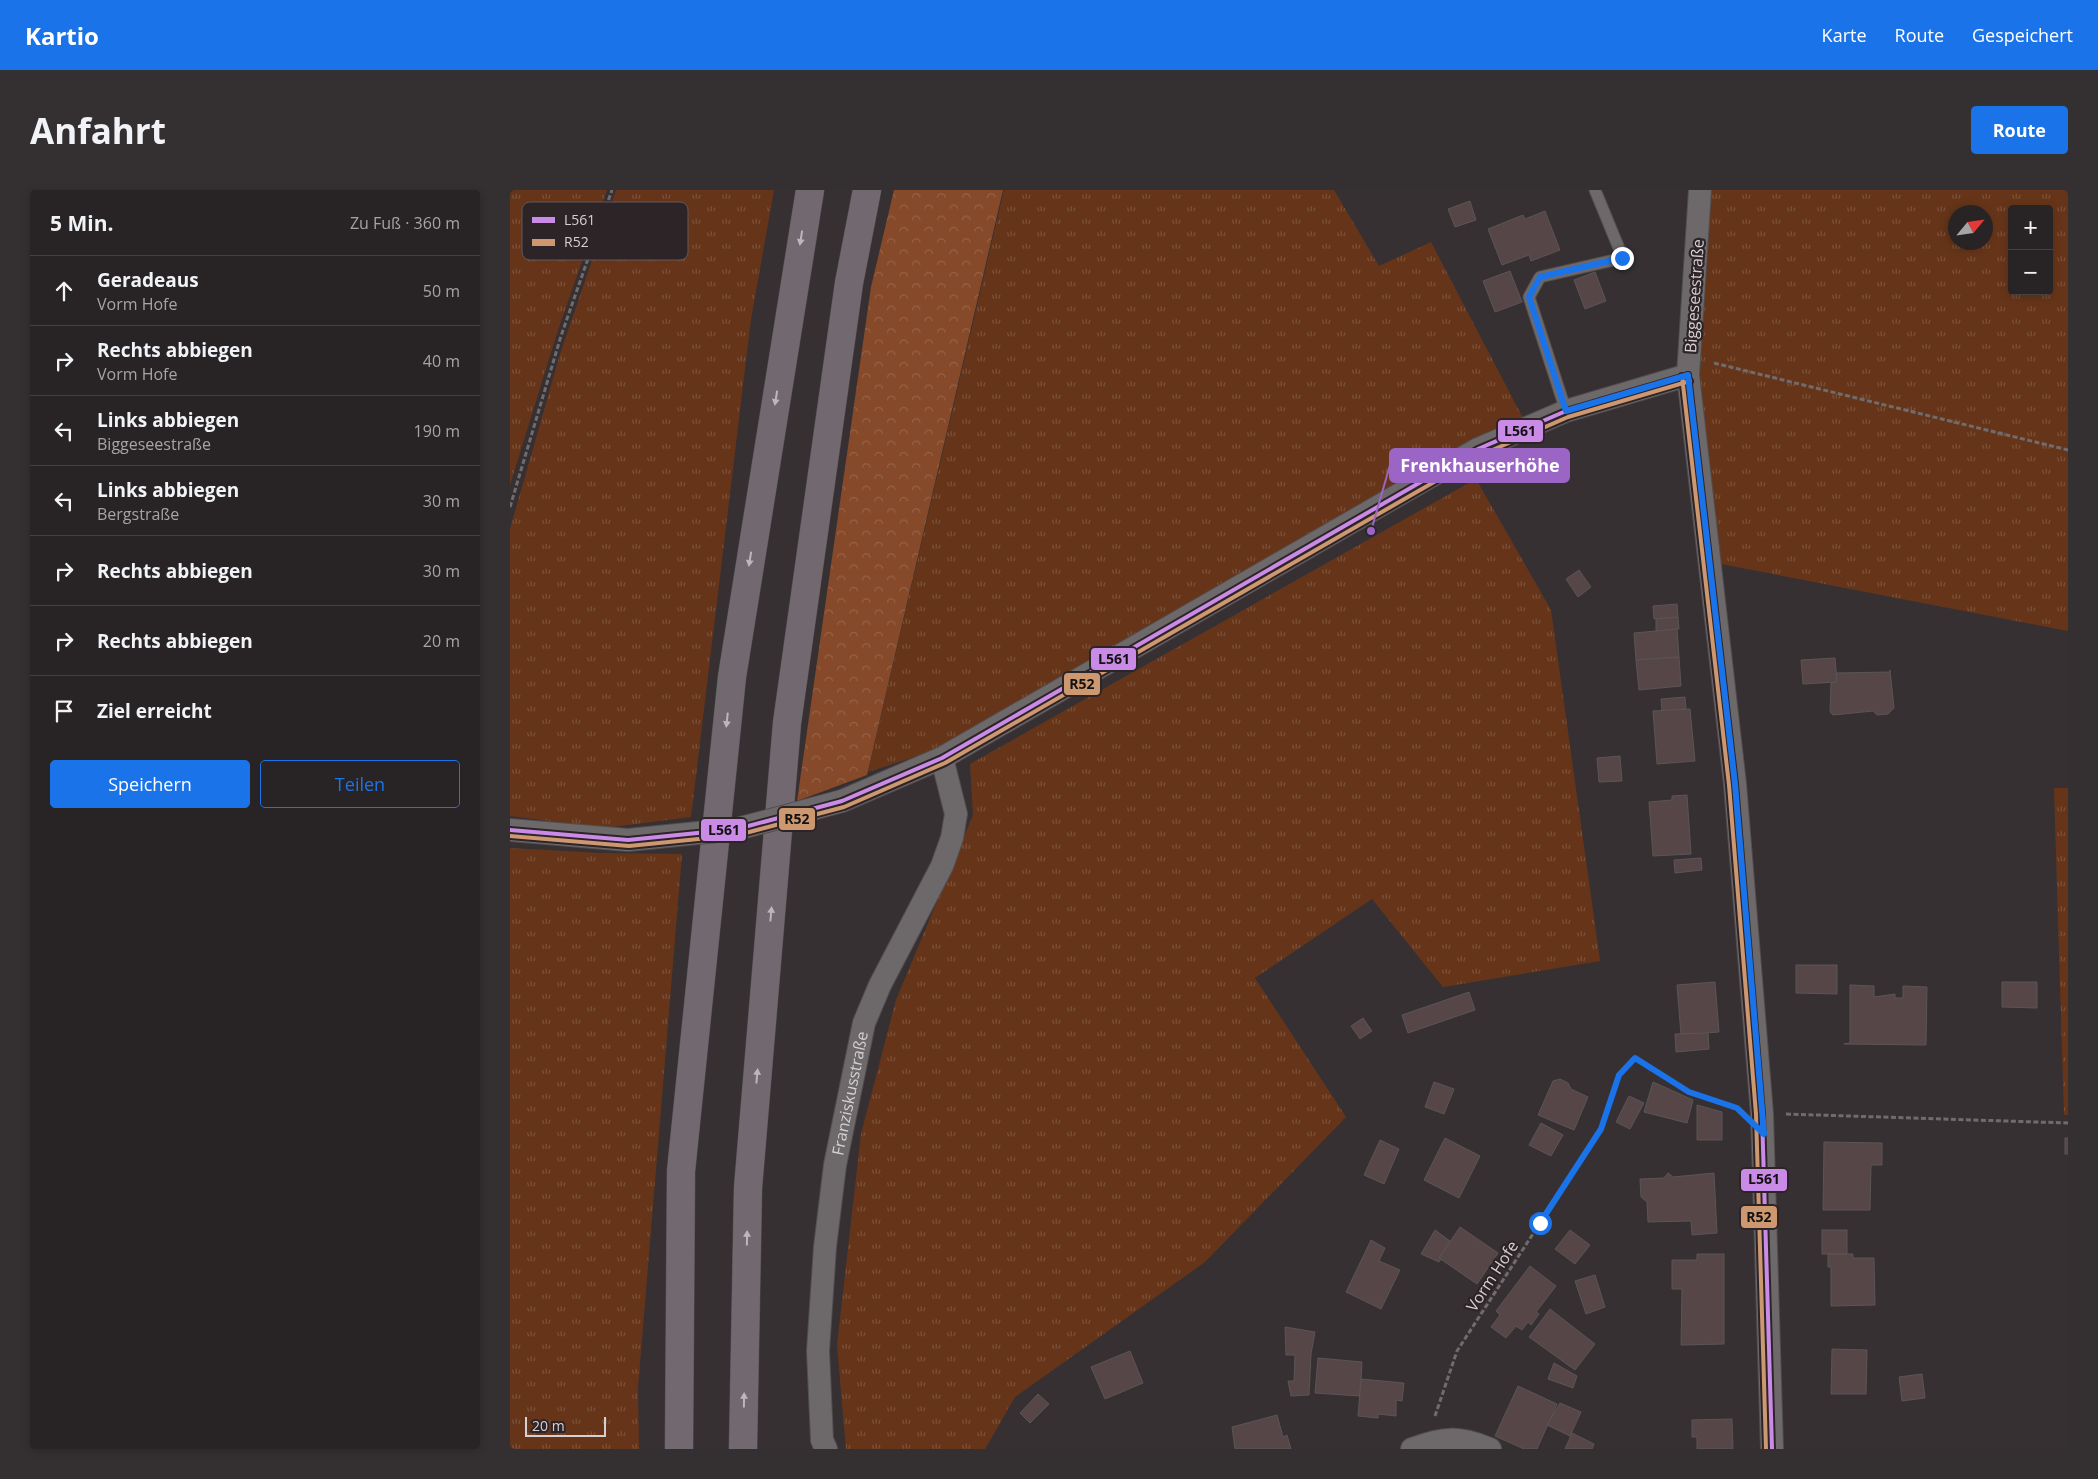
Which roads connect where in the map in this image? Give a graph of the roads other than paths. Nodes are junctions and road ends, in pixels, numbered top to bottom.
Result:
1 (810, 190) edge
2 (868, 190) edge
3 (1595, 190) edge
4 (1700, 190) edge
5 (1689, 366) junction
6 (1566, 411) junction
7 (942, 758) junction
8 (510, 830) edge
9 (679, 1449) edge
10 (743, 1449) edge
11 (826, 1449) edge
12 (1412, 1449) edge
13 (1490, 1449) edge
14 (1772, 1449) edge

1 -> 9 highway
10 -> 2 highway
3 - 6 lane
4 - 5 street, Biggeseestraße
5 - 6 street
5 - 14 street, Biggeseestraße
6 - 7 street
7 - 8 street, bridge
7 - 11 street, Franziskusstraße
12 - 13 street

